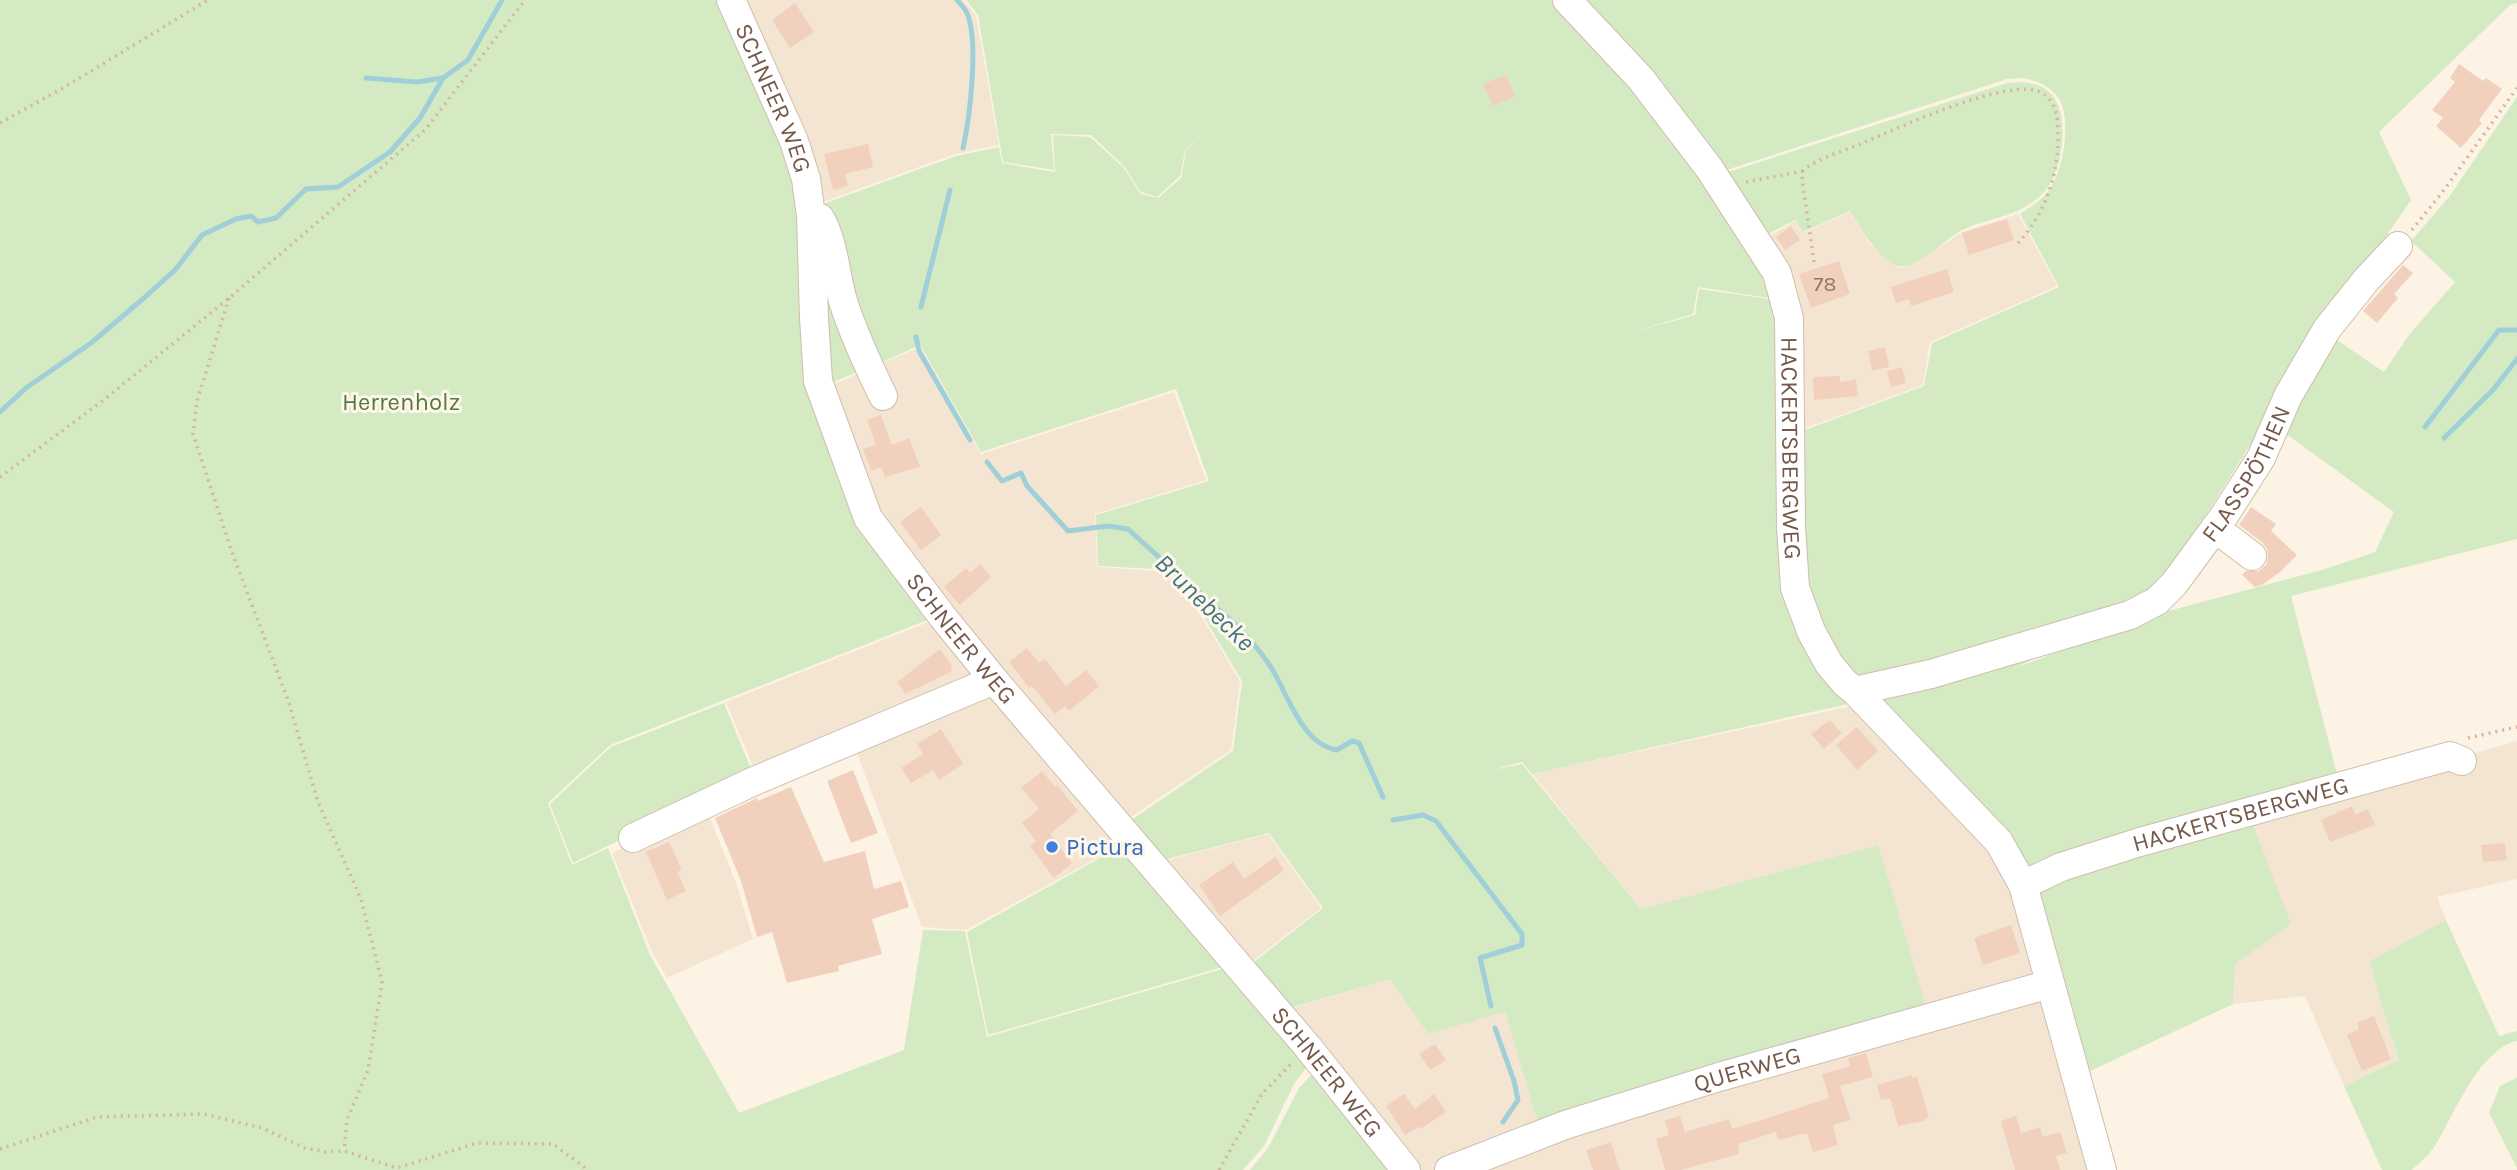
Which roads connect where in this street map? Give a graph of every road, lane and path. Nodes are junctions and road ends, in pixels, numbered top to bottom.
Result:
1 (208, 0) edge
2 (525, 0) edge
3 (731, 0) edge
4 (1567, 0) edge
5 (2517, 88) edge
6 (0, 122) edge
7 (1803, 171) junction
8 (1721, 186) junction
9 (811, 216) junction
10 (2018, 243) dead end
11 (2398, 246) joint
12 (1814, 262) dead end
13 (229, 298) junction
14 (883, 396) dead end
15 (0, 477) edge
16 (2215, 528) junction
17 (2252, 556) dead end
18 (995, 680) junction
19 (1855, 691) junction
20 (2462, 761) dead end
21 (633, 838) dead end
22 (2023, 886) junction
23 (2050, 984) junction
24 (1307, 1046) junction
25 (0, 1149) edge
26 (344, 1152) junction
27 (397, 1169) edge
28 (588, 1170) edge
29 (1219, 1170) edge
30 (1406, 1170) edge
31 (1449, 1170) edge
32 (2102, 1170) edge

1 - 6 path
2 - 13 path
3 - 9 street, SCHNEER WEG
4 - 8 street, HACKERTSBERGWEG
5 - 11 path
7 - 8 path
7 - 10 path
7 - 12 path
8 - 19 street, HACKERTSBERGWEG
9 - 14 street
9 - 18 street, SCHNEER WEG
11 - 16 street, FLASSPÖTHEN
13 - 15 path
13 - 26 path
16 - 17 street
16 - 19 street, FLASSPÖTHEN
18 - 21 street
18 - 24 street, SCHNEER WEG
19 - 22 street, HACKERTSBERGWEG
20 - 22 street, HACKERTSBERGWEG
22 - 23 street, HACKERTSBERGWEG
23 - 31 street, QUERWEG
23 - 32 street, HACKERTSBERGWEG
24 - 29 path
24 - 30 street, SCHNEER WEG
25 - 26 path
26 - 27 path
27 - 28 path

